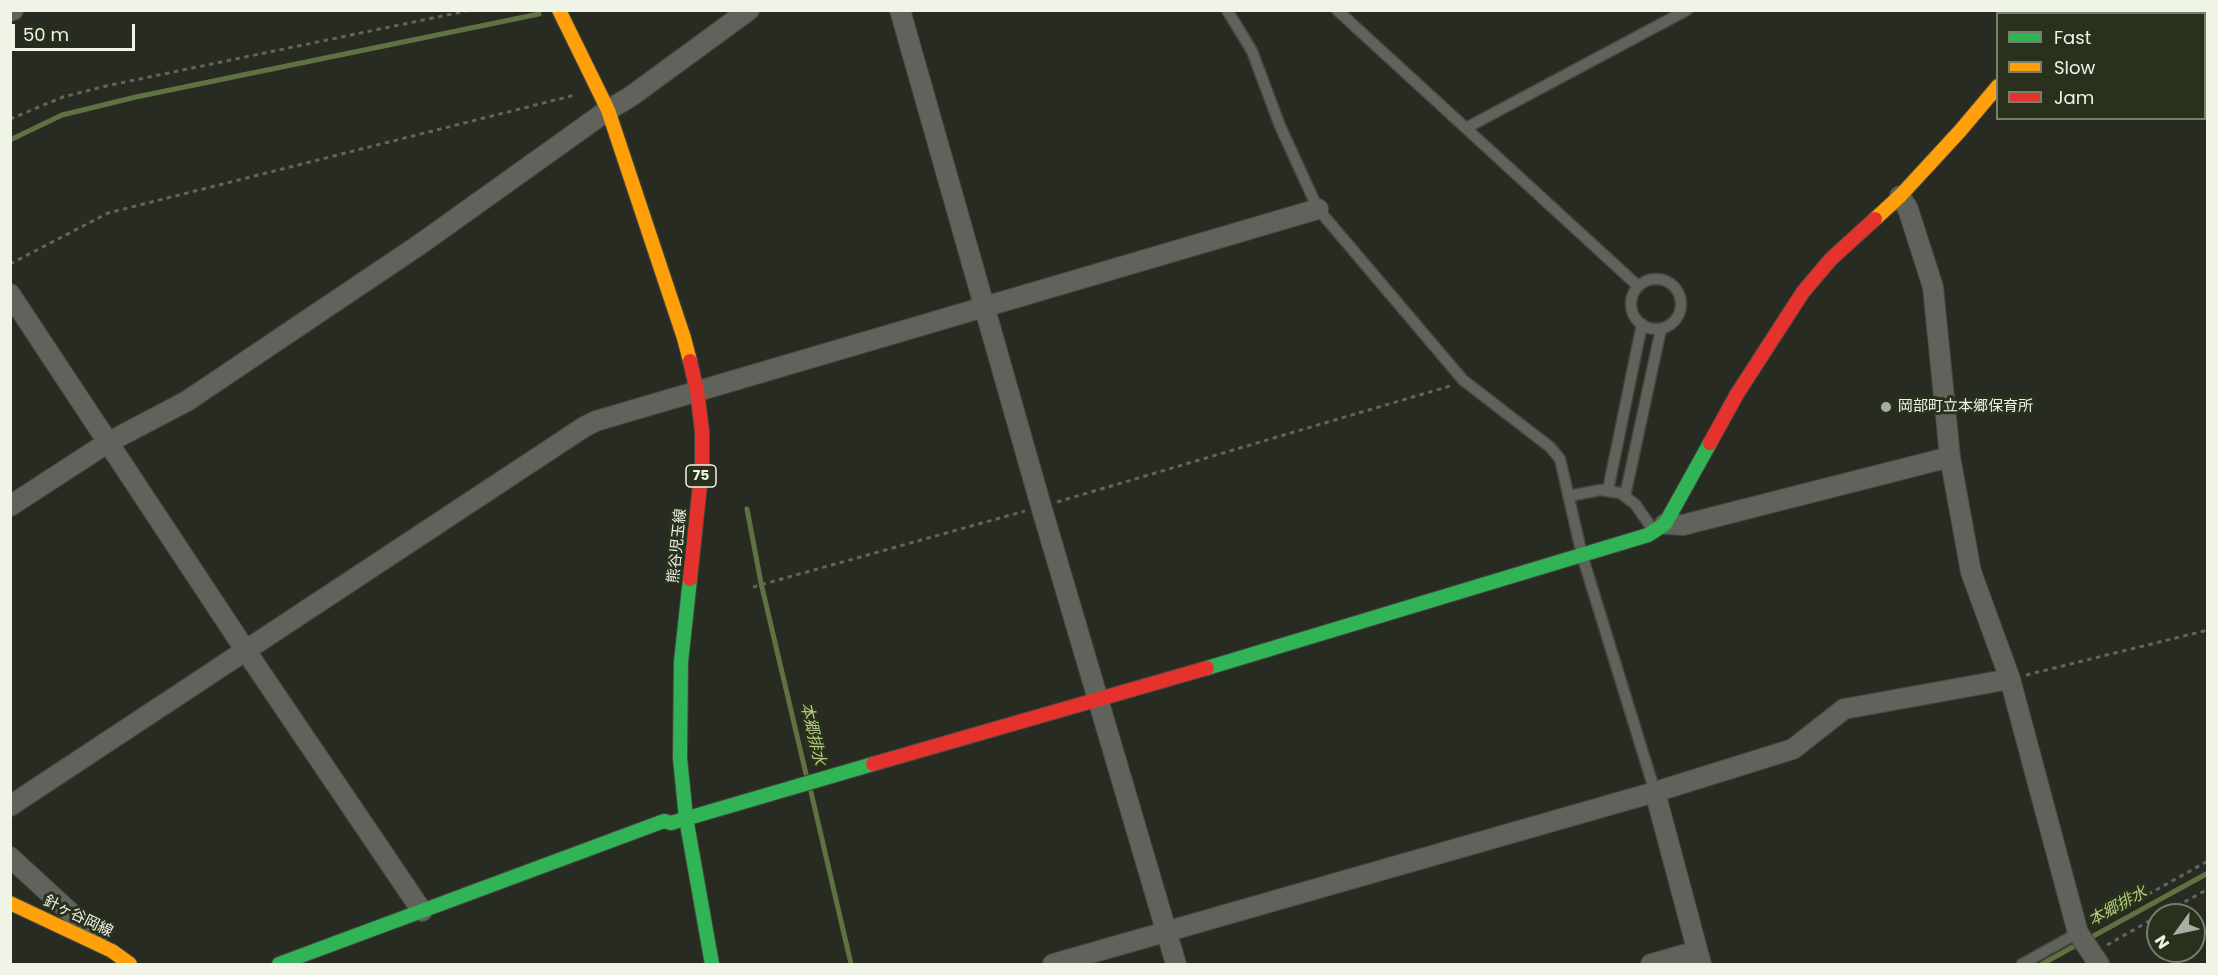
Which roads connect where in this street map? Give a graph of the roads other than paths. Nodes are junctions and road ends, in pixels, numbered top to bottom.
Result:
1 (558, 10) edge
2 (749, 10) edge
3 (900, 10) edge
4 (1227, 10) edge
5 (1337, 10) edge
6 (1687, 10) edge
7 (1996, 88) edge
8 (608, 110) junction
9 (1466, 129) junction
10 (1900, 196) junction
11 (1318, 209) junction
12 (1638, 286) junction
13 (10, 294) edge
14 (984, 306) junction
15 (1642, 324) junction
16 (1661, 328) junction
17 (697, 391) junction
18 (107, 443) junction
19 (1950, 458) junction
20 (1608, 490) junction
21 (1569, 496) junction
22 (1625, 496) junction
23 (10, 506) edge
24 (1660, 528) junction
25 (1582, 555) junction
26 (246, 651) junction
27 (2010, 679) junction
28 (1097, 698) junction
29 (1655, 792) junction
30 (10, 806) edge
31 (686, 818) junction
32 (10, 857) edge
33 (10, 903) edge
34 (422, 911) junction
35 (1166, 931) junction
36 (2078, 933) junction
37 (112, 951) junction
38 (1699, 958) edge
39 (2095, 959) edge
40 (130, 964) edge
41 (279, 964) edge
42 (712, 964) edge
43 (1053, 964) edge
44 (1176, 964) edge
45 (1651, 964) edge
46 (2022, 964) edge

1 - 8 street, 熊谷児玉線 / 75
2 - 8 street
3 - 14 street
4 - 11 lane
5 - 9 lane
6 - 9 lane
7 - 10 street
8 - 17 street, 熊谷児玉線 / 75
8 - 18 street
9 - 12 lane
10 - 19 street
10 - 24 street
11 - 14 street
11 - 21 lane
12 - 15 lane
12 - 16 lane
13 - 18 street
14 - 17 street
14 - 28 street
15 - 16 lane
15 - 20 lane
16 - 22 lane
17 - 26 street
17 - 31 street, 熊谷児玉線 / 75
18 - 23 street
18 - 26 street
19 - 24 street
19 - 27 street
20 - 21 lane
20 - 22 lane
21 - 25 lane
22 - 24 lane
24 - 25 street
25 - 28 street
25 - 29 lane
26 - 30 street
26 - 34 street
27 - 29 street
27 - 36 street
28 - 31 street
28 - 35 street
29 - 35 street
29 - 38 street
31 - 34 street
31 - 42 street, 熊谷児玉線 / 75
32 - 37 street
33 - 37 street, 針ヶ谷岡線
34 - 41 street
35 - 43 street
35 - 44 street
36 - 39 street
36 - 46 lane
37 - 40 street, 針ヶ谷岡線
38 - 45 street

